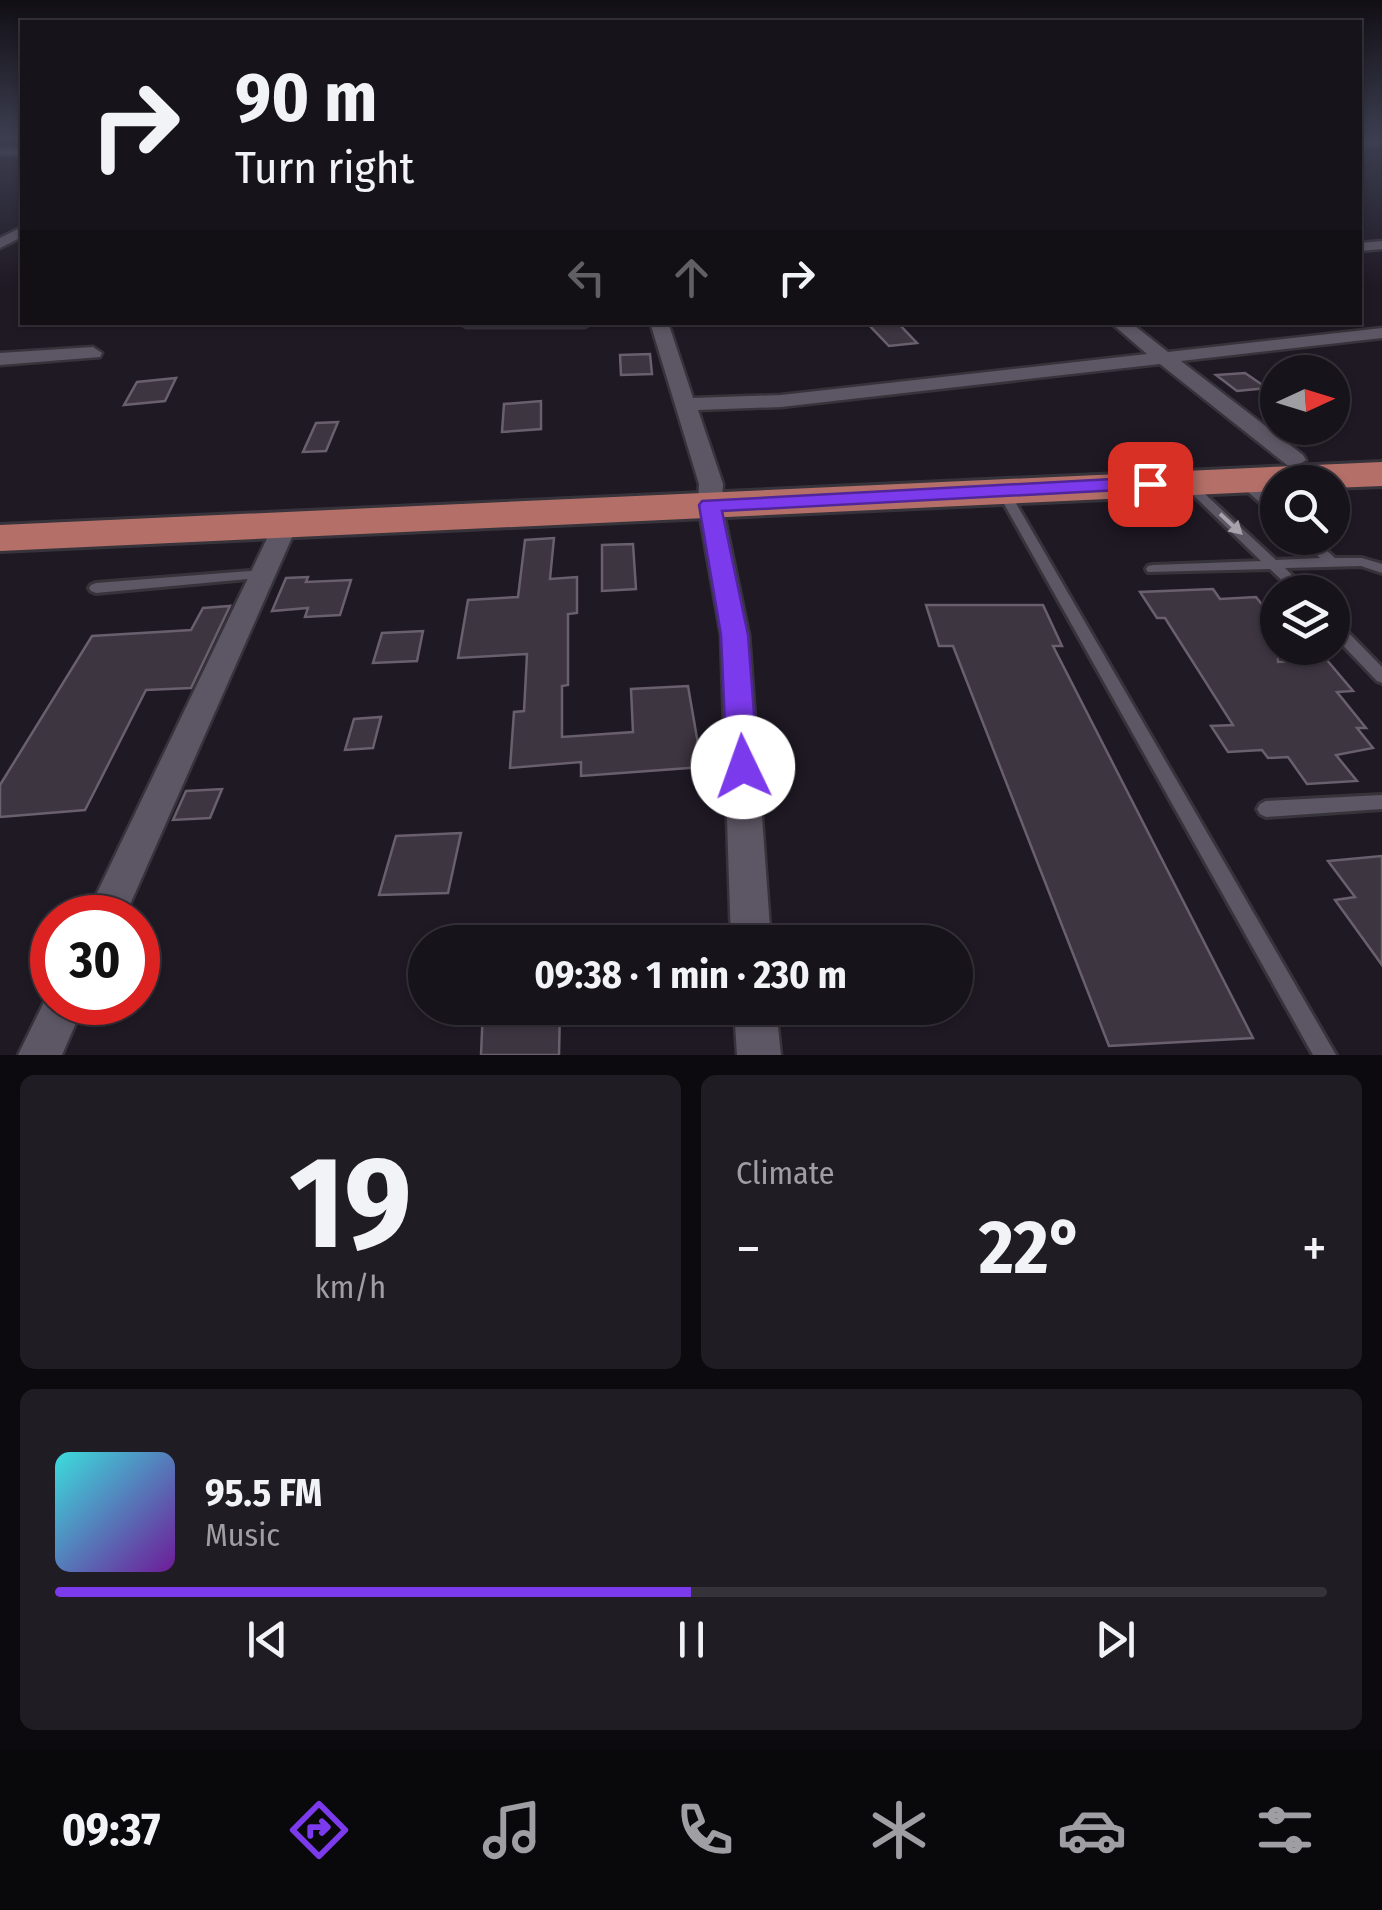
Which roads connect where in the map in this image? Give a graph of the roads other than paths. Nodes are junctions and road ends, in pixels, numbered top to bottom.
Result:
1 (15, 234) edge
2 (0, 244) edge
3 (660, 325) edge
4 (1122, 325) edge
5 (1382, 333) edge
6 (93, 353) dead end
7 (0, 359) edge
8 (1167, 359) junction
9 (688, 404) junction
10 (1382, 456) edge
11 (1295, 460) junction
12 (1382, 474) edge
13 (1242, 480) junction
14 (1186, 482) junction
15 (1002, 489) junction
16 (710, 495) junction
17 (1260, 496) edge
18 (0, 518) edge
19 (285, 526) junction
20 (0, 538) edge
21 (1382, 553) edge
22 (1324, 555) edge
23 (1332, 562) junction
24 (1362, 562) junction
25 (1276, 565) junction
26 (1152, 569) dead end
27 (1382, 569) edge
28 (264, 574) junction
29 (1286, 575) edge
30 (96, 588) dead end
31 (1350, 644) edge
32 (1382, 677) edge
33 (1382, 802) edge
34 (1266, 809) dead end
35 (115, 895) edge
36 (750, 925) edge
37 (54, 1025) edge
38 (756, 1025) edge
39 (40, 1055) edge
40 (759, 1055) edge
41 (1324, 1055) edge

1 - 2 street
3 - 9 street
4 - 8 street
5 - 8 street
6 - 7 street
8 - 9 street
8 - 11 street
9 - 16 street
10 - 11 highway
11 - 16 highway
12 - 13 highway
13 - 14 highway
13 - 17 lane
14 - 15 highway
14 -> 25 lane
15 - 16 highway
15 - 41 lane
16 - 18 highway
16 - 19 highway
16 - 36 street
19 - 20 highway
19 - 28 street
21 - 24 lane
22 - 23 lane
23 - 24 lane
23 - 25 lane
24 - 27 lane
25 - 26 lane
25 - 29 lane
28 - 30 lane
28 - 35 street
31 - 32 lane
33 - 34 lane
37 - 39 street
38 - 40 street

